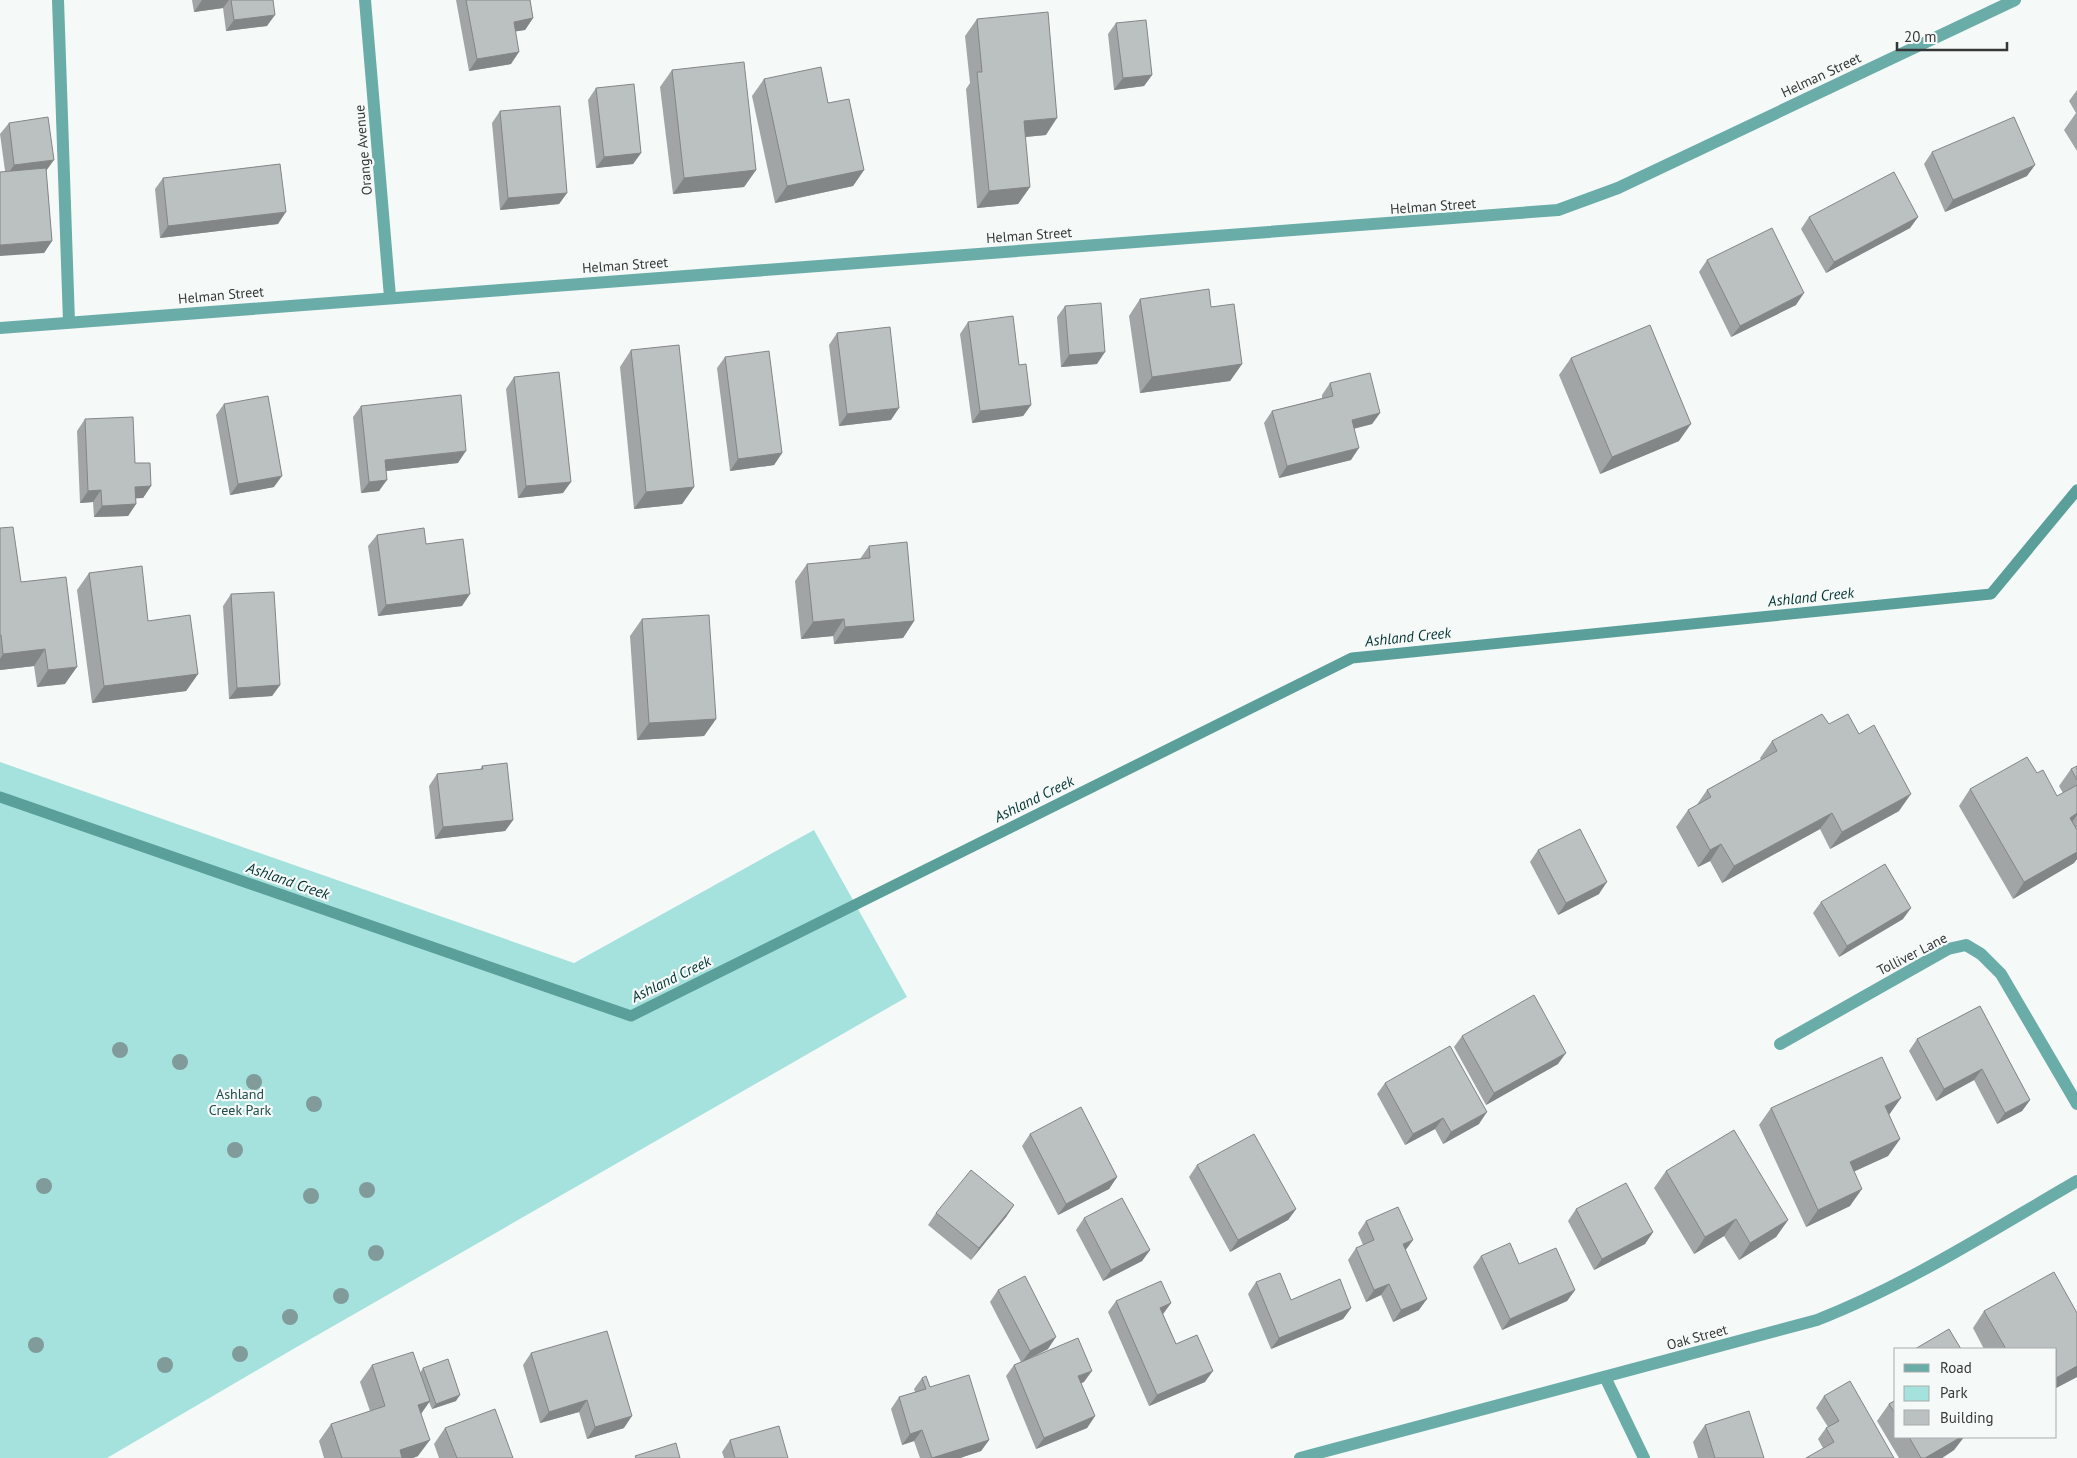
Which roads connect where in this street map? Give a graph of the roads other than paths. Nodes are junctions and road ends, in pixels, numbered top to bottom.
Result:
1 (58, 0) edge
2 (366, 0) edge
3 (2015, 0) edge
4 (390, 297) junction
5 (69, 322) junction
6 (0, 328) edge
7 (1780, 1044) dead end
8 (2077, 1104) edge
9 (2077, 1181) edge
10 (1605, 1377) junction
11 (1300, 1458) edge
12 (1644, 1458) edge

1 - 5 street
2 - 4 street, Orange Avenue
3 - 4 street, Helman Street
4 - 5 street, Helman Street
5 - 6 street, Helman Street
7 - 8 street, Tolliver Lane
9 - 10 street, Oak Street
10 - 11 street, Oak Street
10 - 12 street

